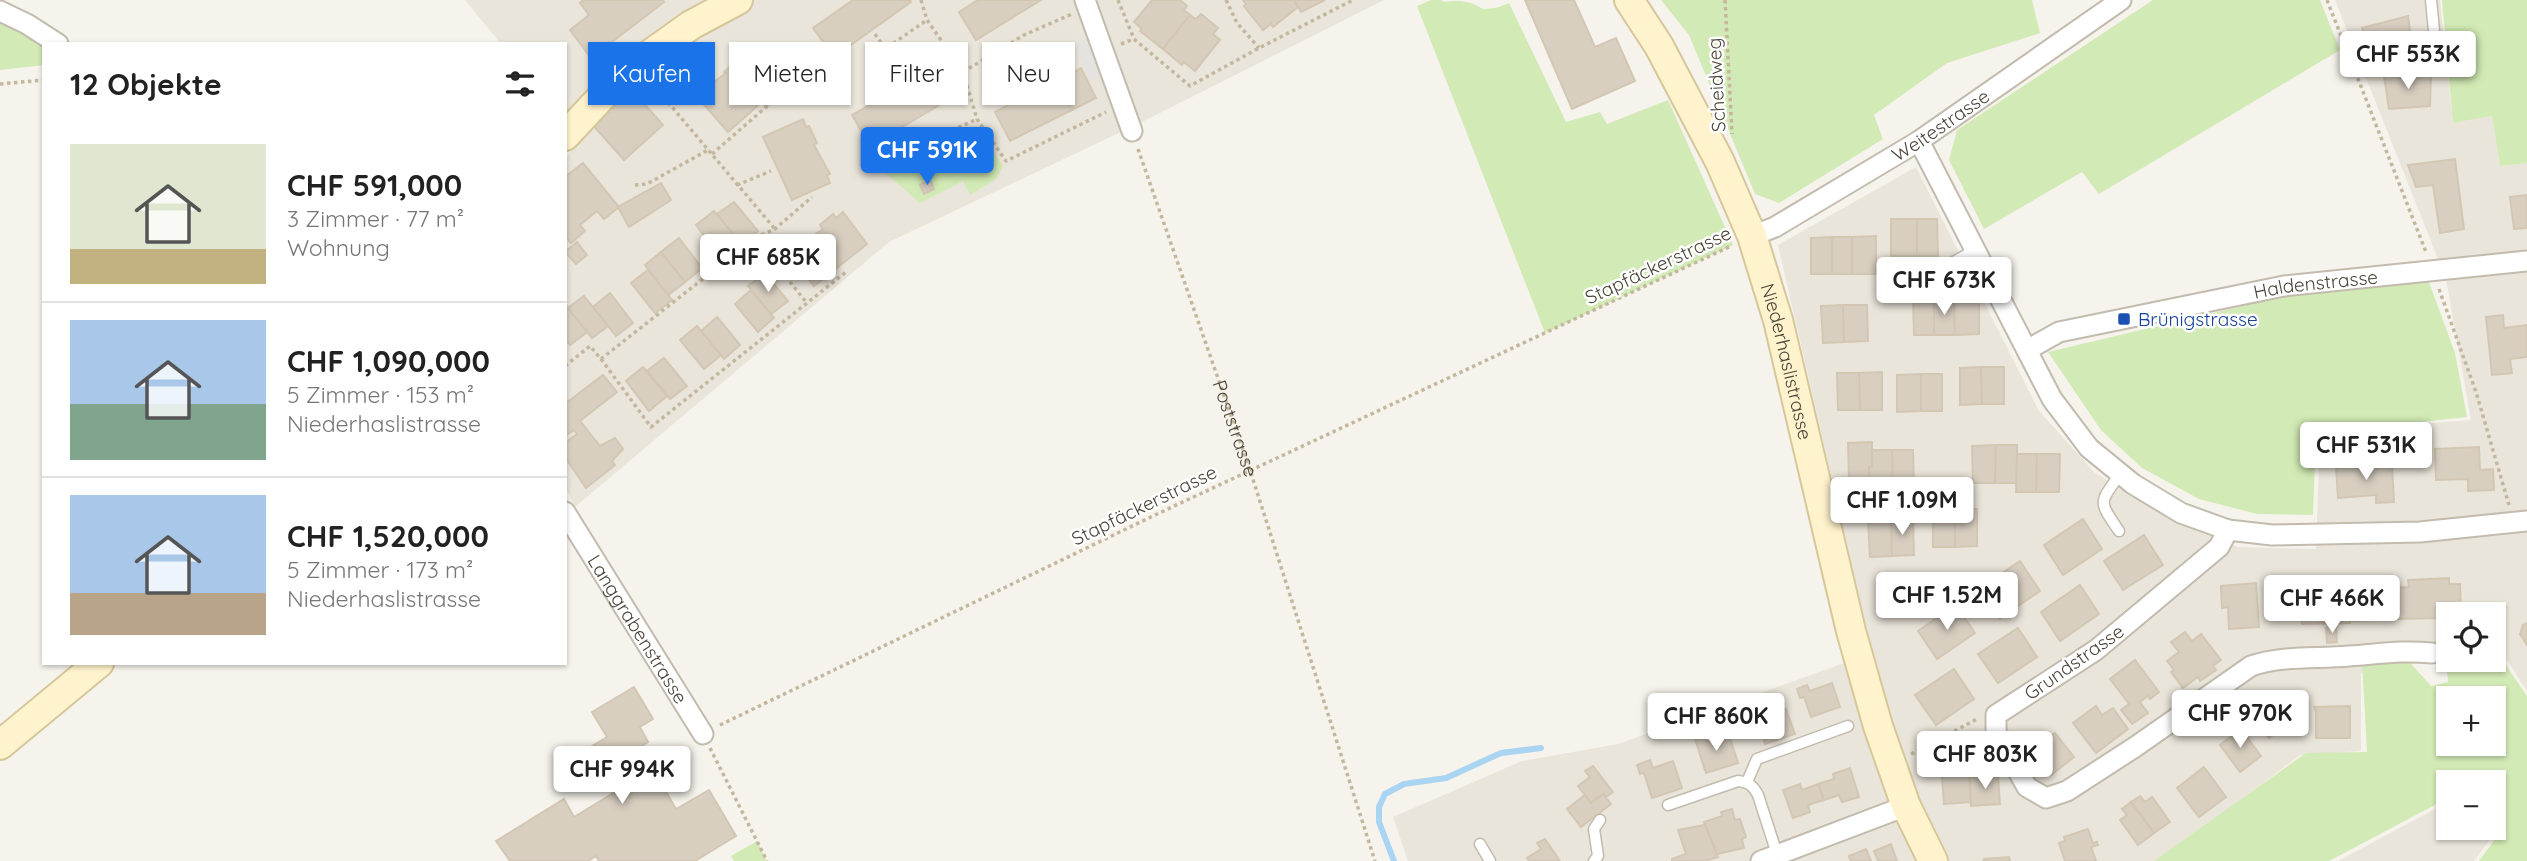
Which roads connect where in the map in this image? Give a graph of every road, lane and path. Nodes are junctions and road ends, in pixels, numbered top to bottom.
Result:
1 (738, 0) edge
2 (920, 0) edge
3 (1118, 0) edge
4 (1226, 0) edge
5 (1353, 0) edge
6 (1629, 0) edge
7 (1726, 0) edge
8 (2121, 0) edge
9 (2431, 0) edge
10 (1086, 4) edge
11 (0, 11) edge
12 (928, 20) junction
13 (875, 34) dead end
14 (1134, 39) junction
15 (55, 42) edge
16 (943, 42) edge
17 (1259, 48) junction
18 (1103, 51) junction
19 (2436, 51) dead end
20 (968, 69) edge
21 (42, 80) edge
22 (0, 84) edge
23 (968, 89) edge
24 (670, 105) edge
25 (767, 105) edge
26 (1123, 107) junction
27 (977, 119) junction
28 (917, 128) dead end
29 (1132, 131) joint
30 (567, 134) edge
31 (1919, 141) junction
32 (710, 152) junction
33 (1720, 162) junction
34 (771, 171) dead end
35 (737, 184) junction
36 (635, 185) dead end
37 (812, 197) dead end
38 (775, 229) junction
39 (1752, 236) junction
40 (755, 238) junction
41 (1975, 250) junction
42 (2527, 261) edge
43 (1936, 266) dead end
44 (846, 272) dead end
45 (807, 303) junction
46 (2027, 351) junction
47 (601, 359) junction
48 (567, 364) edge
49 (1250, 470) junction
50 (2120, 474) junction
51 (567, 515) edge
52 (2527, 521) edge
53 (2228, 530) junction
54 (2119, 531) dead end
55 (2432, 653) dead end
56 (97, 665) edge
57 (2220, 687) junction
58 (1996, 715) junction
59 (2249, 725) dead end
60 (1848, 726) dead end
61 (702, 734) junction
62 (0, 745) edge
63 (1890, 762) junction
64 (1746, 782) junction
65 (1668, 805) dead end
66 (1906, 806) junction
67 (1600, 820) dead end
68 (1480, 844) dead end
69 (1769, 858) edge
70 (767, 861) edge
71 (1375, 861) edge
72 (1490, 861) edge
73 (1594, 861) edge
74 (1933, 861) edge

1 - 30 street
2 - 12 path
3 - 14 path
4 - 17 path
5 - 17 path
6 - 33 street, Niederhaslistrasse
7 - 33 path, Scheidweg
8 - 31 street, Weitestrasse
9 - 19 lane
10 - 18 street
10 - 20 path
11 - 15 street
12 - 13 path
12 - 16 path
14 - 17 path
14 - 18 path
18 - 26 street
21 - 22 path
23 - 27 path
24 - 32 path
25 - 32 path
26 - 27 path
26 - 29 street
27 - 28 path
29 - 49 path, Poststrasse
31 - 39 street, Weitestrasse
31 - 41 street
32 - 35 path
32 - 36 path
33 - 39 street, Niederhaslistrasse
34 - 35 path
35 - 38 path
37 - 38 path
38 - 40 path
39 - 49 path, Stapfäckerstrasse
39 - 63 street, Niederhaslistrasse
40 - 45 path
40 - 47 path
41 - 43 lane
41 - 46 street
42 - 46 street, Haldenstrasse
44 - 45 path
45 - 47 path
46 - 50 street
47 - 48 path
49 - 61 path, Stapfäckerstrasse
49 - 71 path, Poststrasse
50 - 53 street
50 - 54 lane
51 - 61 street, Langgrabenstrasse
52 - 53 street
53 - 58 street, Grundstrasse
55 - 57 street
56 - 62 street
57 - 58 street
57 - 59 lane
58 - 63 path
60 - 64 lane
61 - 70 path
63 - 66 street, Niederhaslistrasse
64 - 65 lane
64 - 69 lane
66 - 69 street
66 - 74 street, Niederhaslistrasse
67 - 73 lane
68 - 72 lane

